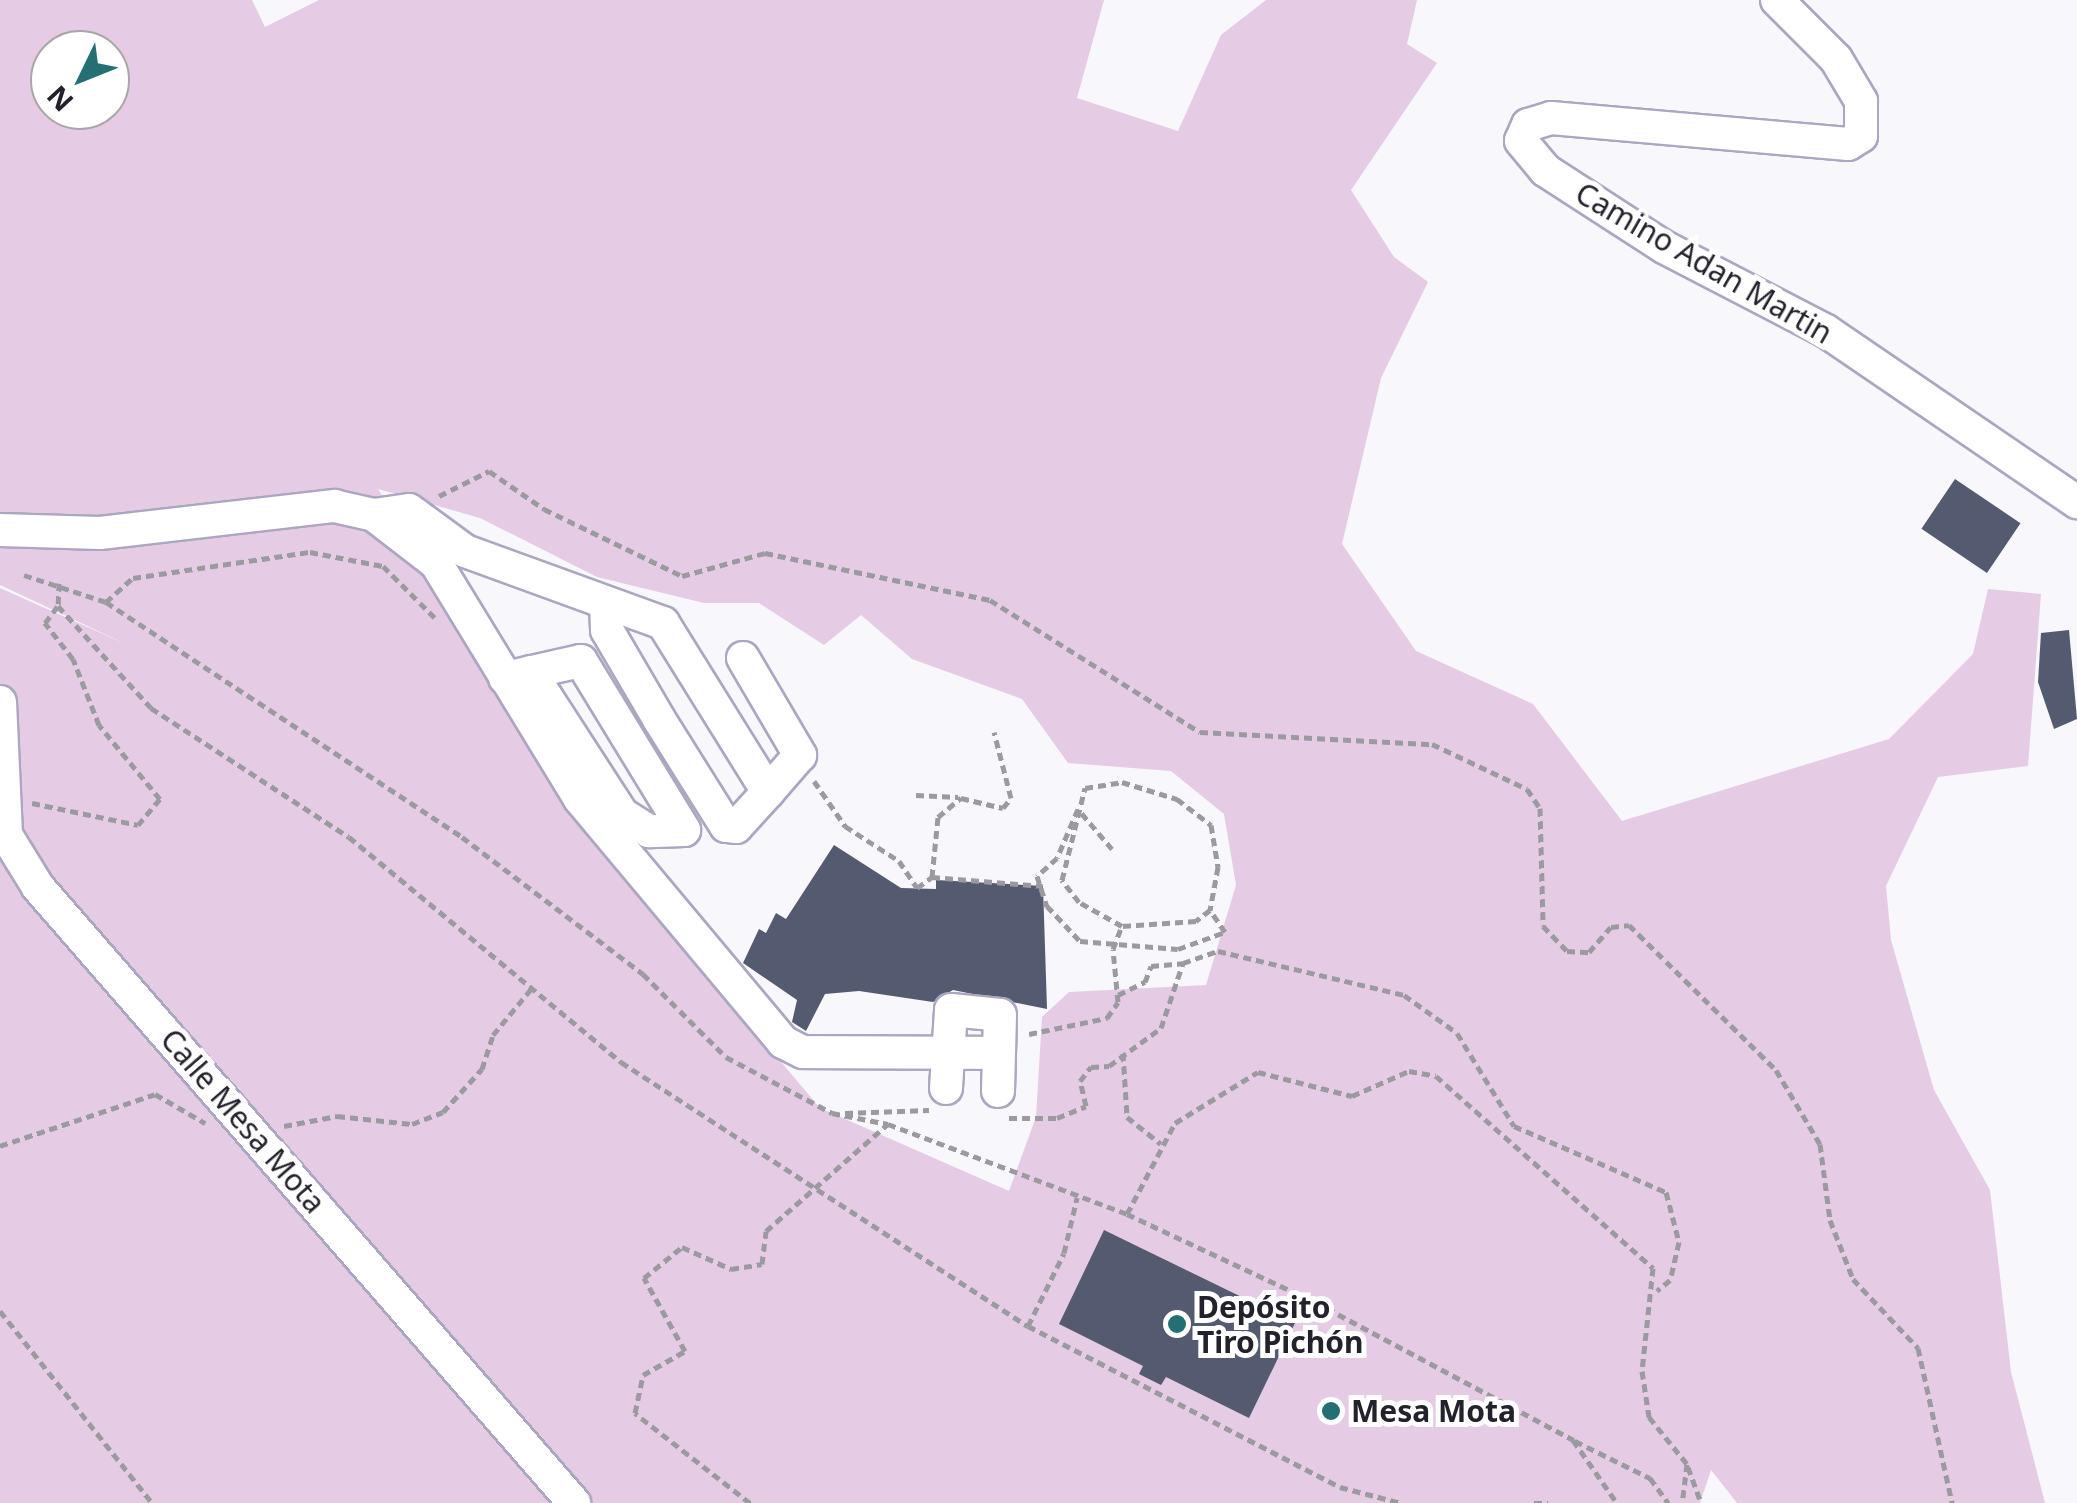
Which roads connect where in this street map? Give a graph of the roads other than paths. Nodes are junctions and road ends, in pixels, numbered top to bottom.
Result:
1 (1777, 0) edge
2 (2077, 502) edge
3 (374, 515) junction
4 (0, 530) edge
5 (606, 605) junction
6 (743, 658) dead end
7 (518, 675) junction
8 (0, 702) edge
9 (768, 792) junction
10 (948, 1050) junction
11 (940, 1099) road end
12 (998, 1104) road end
13 (574, 1503) edge

1 - 2 street, Camino Adan Martin
3 - 4 street
3 - 5 street
3 - 7 street
5 - 9 street
5 - 9 street
6 - 9 street
7 - 7 street
7 - 10 street
8 - 13 street, Calle Mesa Mota
10 - 11 street
10 - 12 street

